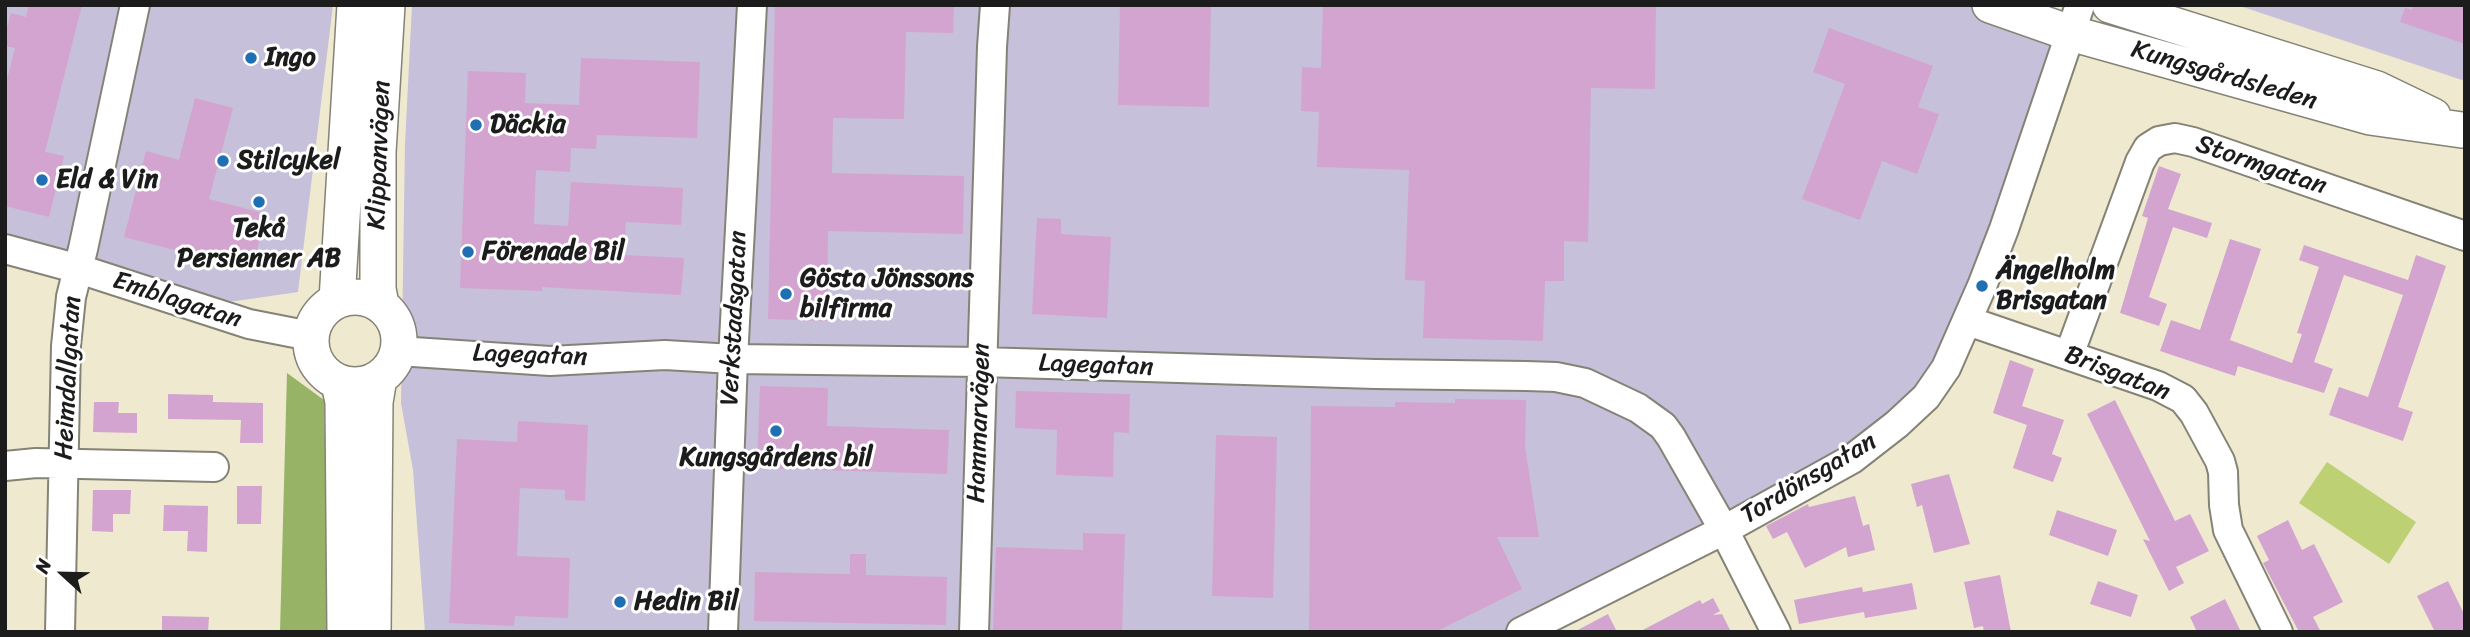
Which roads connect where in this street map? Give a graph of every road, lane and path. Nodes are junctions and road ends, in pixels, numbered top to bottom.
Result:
1 (135, 5) edge
2 (355, 5) edge
3 (387, 5) edge
4 (752, 5) edge
5 (995, 5) edge
6 (1990, 5) edge
7 (2110, 5) edge
8 (2075, 19) edge
9 (2463, 130) edge
10 (2465, 236) edge
11 (5, 249) edge
12 (79, 270) junction
13 (337, 300) junction
14 (380, 305) junction
15 (1968, 321) junction
16 (310, 336) junction
17 (2069, 355) junction
18 (733, 359) junction
19 (982, 362) junction
20 (389, 364) junction
21 (339, 383) junction
22 (64, 463) junction
23 (5, 466) edge
24 (214, 467) dead end
25 (1724, 530) junction
26 (60, 632) edge
27 (345, 632) edge
28 (373, 632) edge
29 (723, 632) edge
30 (974, 632) edge
31 (1521, 632) edge
32 (1776, 632) edge
33 (2278, 632) edge

1 - 12 street, Heimdallgatan
2 - 13 main road, Klippanvägen
3 - 14 main road, Klippanvägen
4 - 18 street, Verkstadsgatan
5 - 19 street, Hammarvägen
6 - 8 main road, Kungsgårdsleden
7 - 9 main road, Kungsgårdsleden
8 - 9 main road, Kungsgårdsleden
8 - 15 street, Tordönsgatan
10 - 17 street, Stormgatan
11 - 12 street, Emblagatan
12 - 16 street, Emblagatan
12 - 22 street, Heimdallgatan
13 - 14 main road
13 - 16 main road
14 - 20 main road, Klippanvägen
15 - 17 street, Brisgatan
15 - 25 street, Tordönsgatan
16 - 21 main road
17 - 33 street, Brisgatan
18 - 19 street, Lagegatan
18 - 20 street, Lagegatan
18 - 29 street, Verkstadsgatan
19 - 25 street, Lagegatan
19 - 30 street, Hammarvägen
20 - 21 main road
20 - 28 main road, Klippanvägen
21 - 27 main road
22 - 23 street
22 - 24 street
22 - 26 street, Heimdallgatan
25 - 31 street, Tordönsgatan
25 - 32 street, Lagegatan

